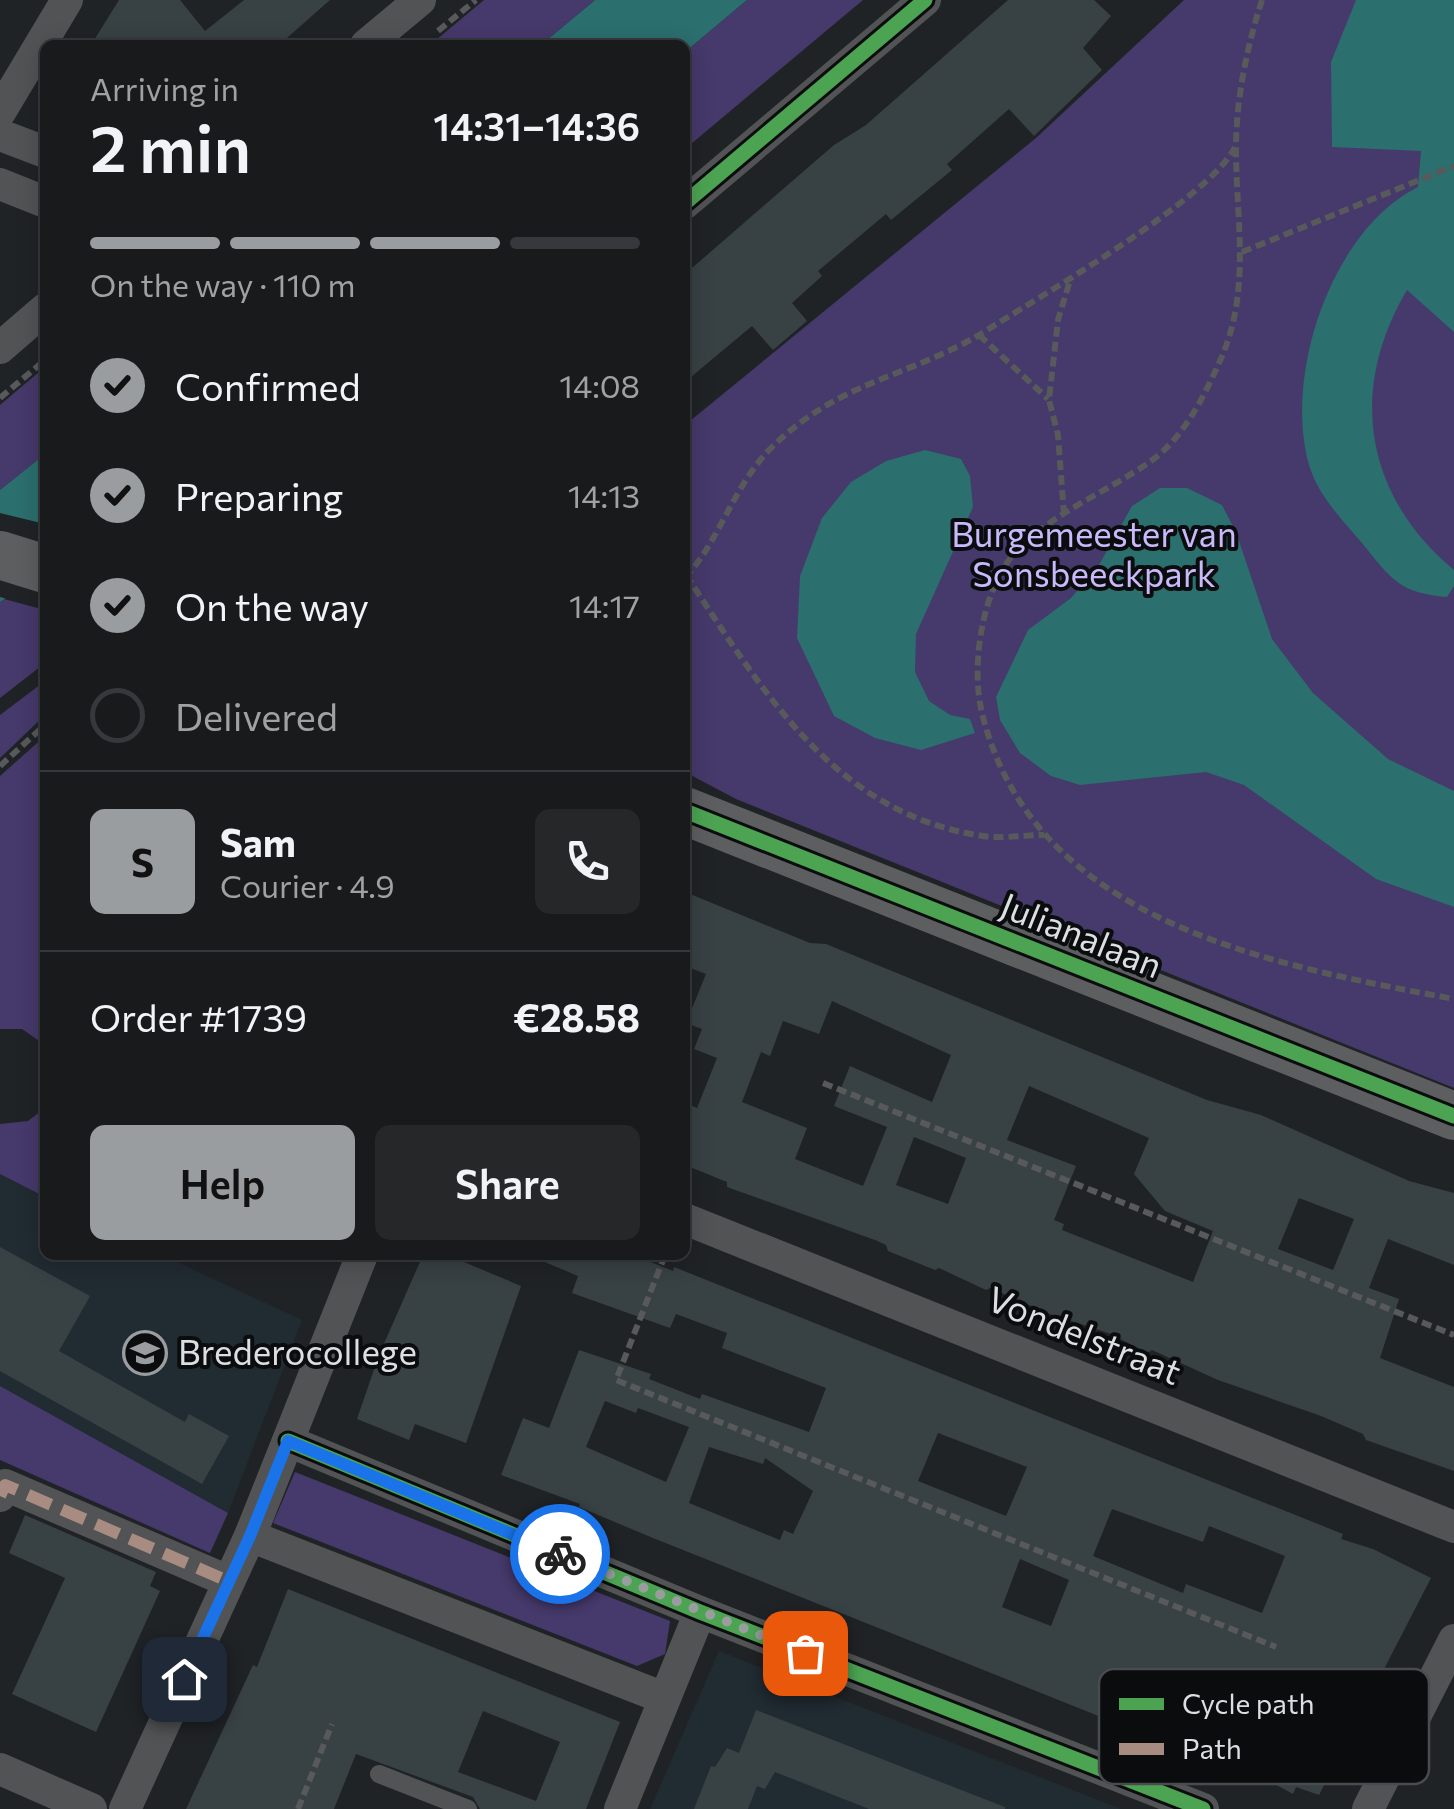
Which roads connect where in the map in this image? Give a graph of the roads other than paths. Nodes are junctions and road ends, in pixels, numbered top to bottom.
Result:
1 (67, 0) edge
2 (420, 0) edge
3 (926, 0) edge
4 (43, 40) edge
5 (372, 40) edge
6 (40, 45) edge
7 (0, 112) edge
8 (0, 135) edge
9 (40, 150) edge
10 (0, 184) edge
11 (690, 199) edge
12 (40, 200) edge
13 (40, 313) edge
14 (0, 348) edge
15 (0, 555) edge
16 (40, 567) edge
17 (690, 812) edge
18 (1454, 1116) edge
19 (690, 1221) edge
20 (360, 1260) edge
21 (288, 1441) junction
22 (0, 1496) edge
23 (1454, 1527) edge
24 (250, 1536) junction
25 (228, 1581) junction
26 (700, 1612) junction
27 (1454, 1640) edge
28 (1429, 1689) edge
29 (664, 1698) junction
30 (1099, 1768) edge
31 (0, 1769) edge
32 (379, 1774) dead end
33 (1140, 1784) edge
34 (1381, 1784) edge
35 (91, 1809) edge
36 (125, 1809) edge
37 (468, 1809) edge
38 (620, 1809) edge
39 (1204, 1809) edge
40 (1368, 1809) edge

1 - 4 street
2 - 5 street
3 - 11 street
6 - 7 street
8 - 9 street
10 - 12 street
13 - 14 street
15 - 16 street
17 - 18 street, Julianalaan
19 - 23 street, Vondelstraat
20 - 21 street
21 - 24 street
21 - 26 street
22 - 25 street
24 - 25 street
24 - 29 street
25 - 36 street
26 - 29 street
26 - 30 street
27 - 28 street
29 - 38 street
31 - 35 street
32 - 37 lane
33 - 39 street
34 - 40 street

